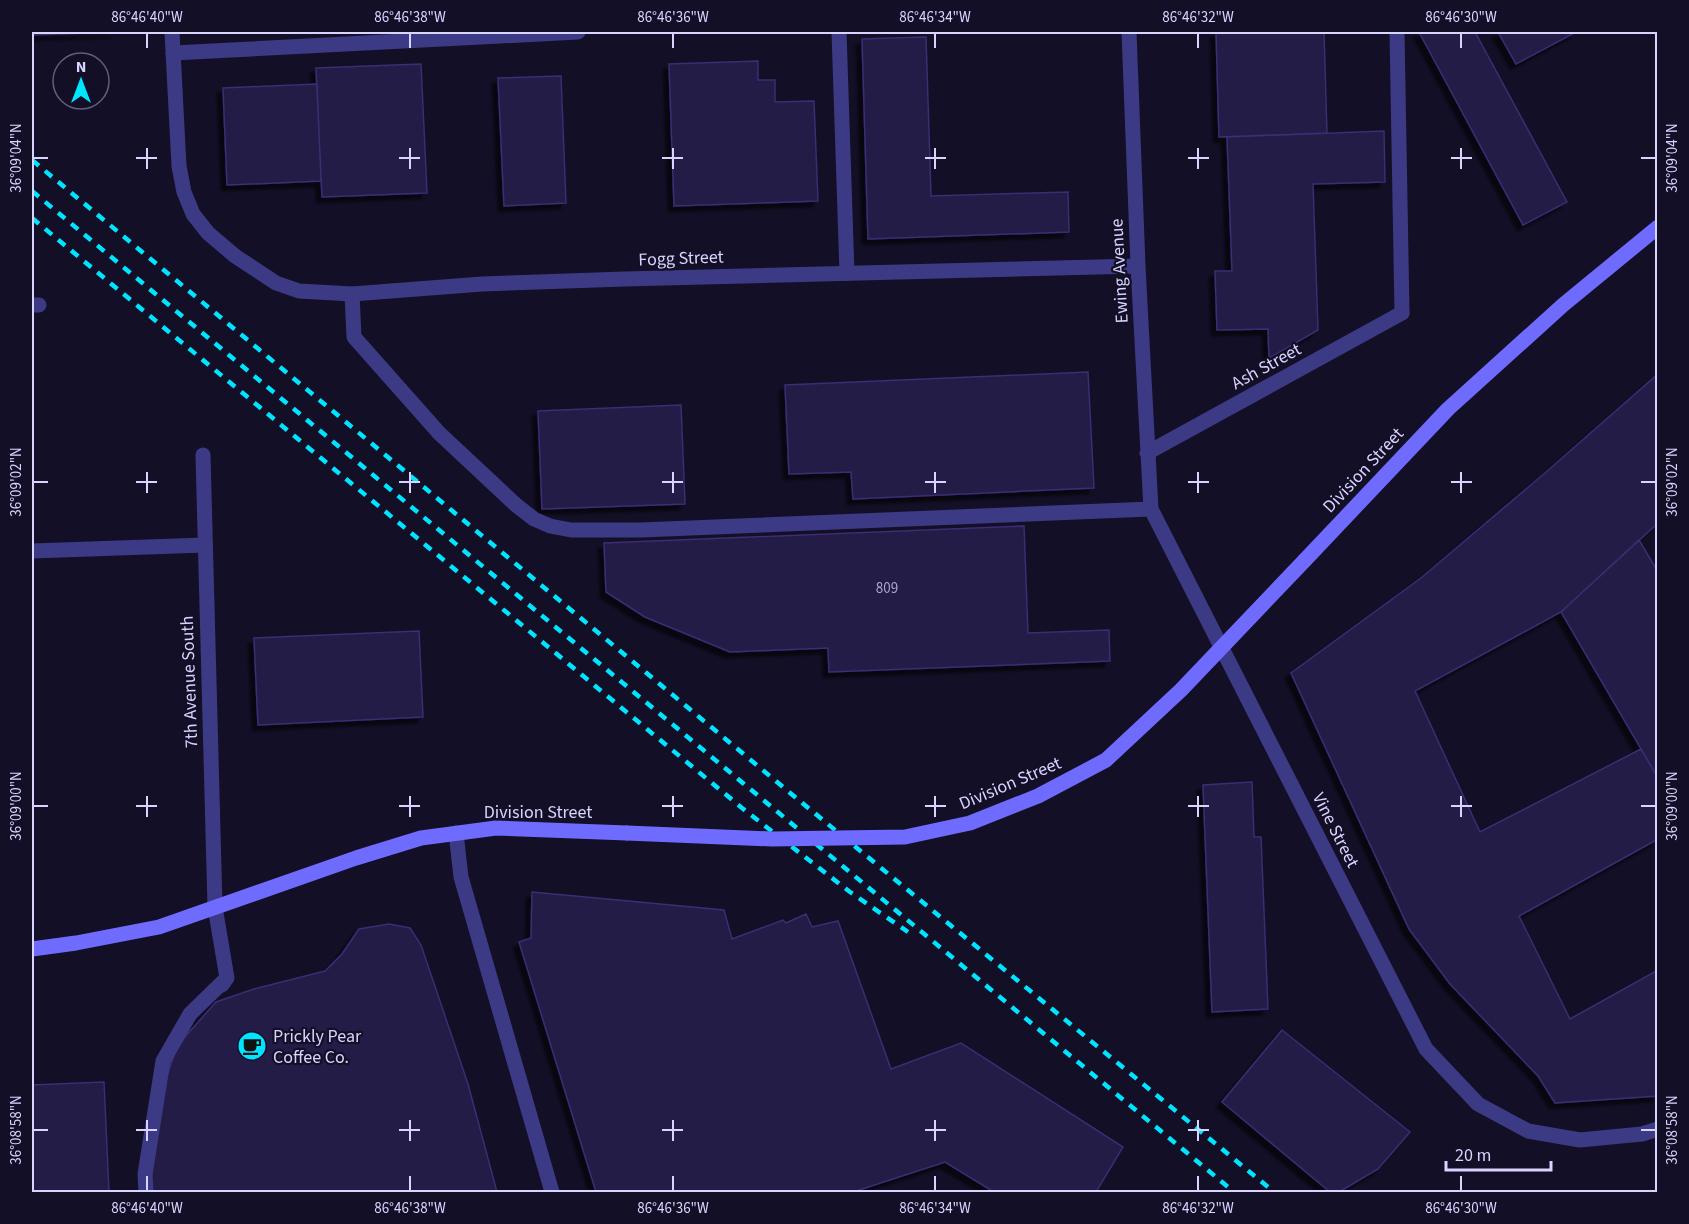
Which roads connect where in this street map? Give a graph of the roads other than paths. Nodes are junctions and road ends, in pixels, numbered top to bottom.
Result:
1 (172, 32) edge
2 (578, 32) edge
3 (839, 32) edge
4 (1129, 32) edge
5 (1397, 32) edge
6 (173, 53) junction
7 (1658, 227) edge
8 (1138, 266) junction
9 (847, 273) junction
10 (352, 294) junction
11 (1148, 453) junction
12 (203, 455) dead end
13 (1151, 510) junction
14 (205, 545) junction
15 (32, 551) edge
16 (456, 833) junction
17 (214, 907) junction
18 (32, 949) edge
19 (1658, 1128) edge
20 (146, 1192) edge
21 (552, 1192) edge

1 - 6 street
2 - 6 street
3 - 9 street
4 - 8 street, Ewing Avenue
5 - 11 street, Ash Street
6 - 10 street, Fogg Street
7 - 16 main road, Division Street, bridge
8 - 9 street, Fogg Street
8 - 11 street, Ewing Avenue
9 - 10 street, Fogg Street
10 - 13 street
11 - 13 street, Ewing Avenue
12 - 14 street, 7th Avenue South
13 - 19 street, Vine Street
14 - 15 street
14 - 17 street, 7th Avenue South
16 - 17 main road, Division Street
16 - 21 street
17 - 18 main road, Division Street
17 - 20 street, 7th Avenue South

